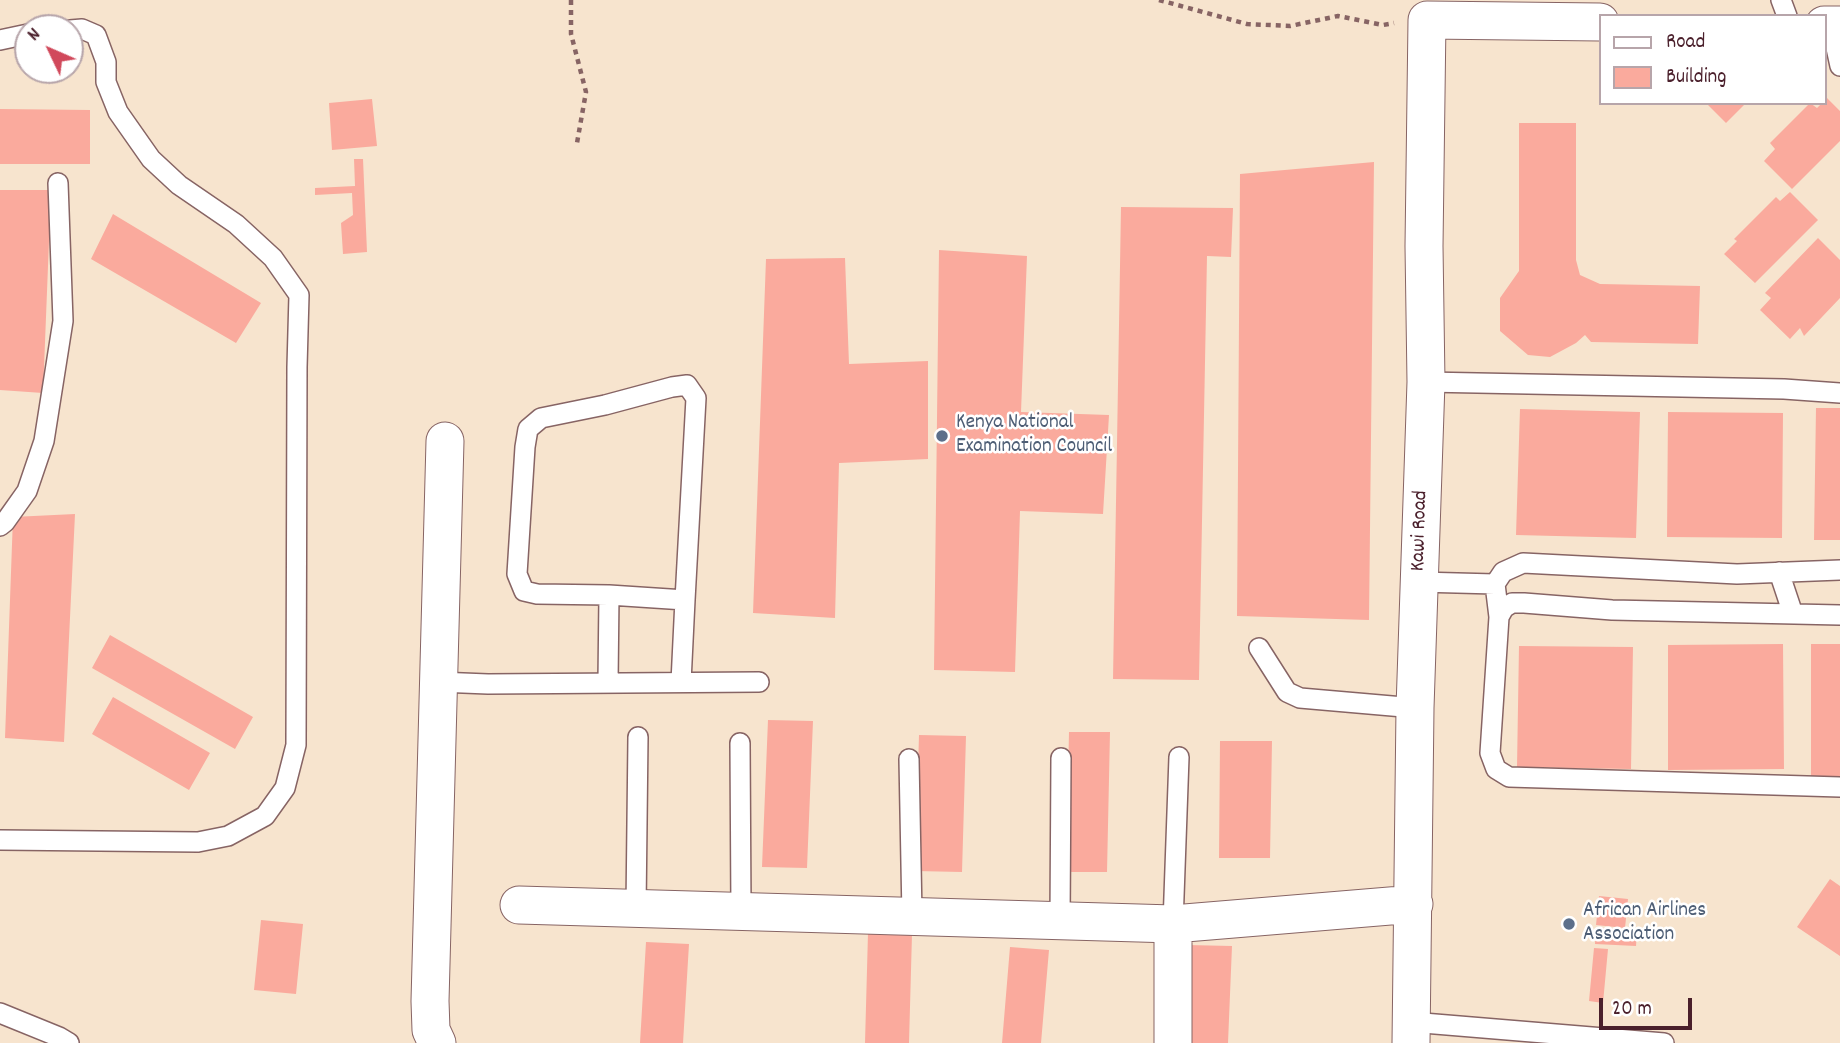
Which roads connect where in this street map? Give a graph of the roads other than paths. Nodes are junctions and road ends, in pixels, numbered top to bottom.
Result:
1 (1426, 10) edge
2 (1598, 22) edge
3 (1832, 25) edge
4 (84, 30) edge
5 (1840, 66) edge
6 (58, 183) dead end
7 (1426, 382) junction
8 (1840, 393) edge
9 (445, 441) dead end
10 (0, 526) edge
11 (1840, 569) edge
12 (1779, 572) junction
13 (1419, 582) junction
14 (1495, 584) junction
15 (609, 595) junction
16 (685, 600) junction
17 (1793, 614) junction
18 (1840, 615) edge
19 (1499, 617) junction
20 (1259, 648) dead end
21 (438, 682) junction
22 (608, 682) junction
23 (681, 682) junction
24 (759, 682) dead end
25 (1415, 708) junction
26 (638, 737) dead end
27 (740, 743) dead end
28 (1179, 757) dead end
29 (1061, 758) dead end
30 (909, 759) dead end
31 (1840, 787) edge
32 (0, 840) edge
33 (1414, 904) junction
34 (519, 905) dead end
35 (636, 908) junction
36 (741, 911) junction
37 (912, 916) junction
38 (1060, 920) junction
39 (1173, 924) junction
40 (0, 1013) edge
41 (1411, 1033) edge
42 (69, 1043) edge
43 (438, 1043) edge
44 (1173, 1043) edge
45 (1664, 1043) edge

1 - 2 street
1 - 7 street, Kawi Road
3 - 5 lane
4 - 32 lane
6 - 10 lane
7 - 8 lane
7 - 13 street, Kawi Road
9 - 21 street
11 - 12 lane
12 - 14 lane
12 - 17 lane
13 - 14 lane
13 - 25 street, Kawi Road
14 - 19 lane
15 - 16 lane
15 - 16 lane
15 - 22 lane
16 - 23 lane
17 - 18 lane
17 - 19 lane
19 - 31 lane
20 - 25 lane
21 - 22 lane
21 - 43 street
22 - 23 lane
23 - 24 lane
25 - 33 street, Kawi Road
26 - 35 lane
27 - 36 lane
28 - 39 lane
29 - 38 lane
30 - 37 lane
33 - 39 street
33 - 41 street, Kawi Road
34 - 35 street
35 - 36 street
36 - 37 street
37 - 38 street
38 - 39 street
39 - 44 street
40 - 42 lane
41 - 45 lane

